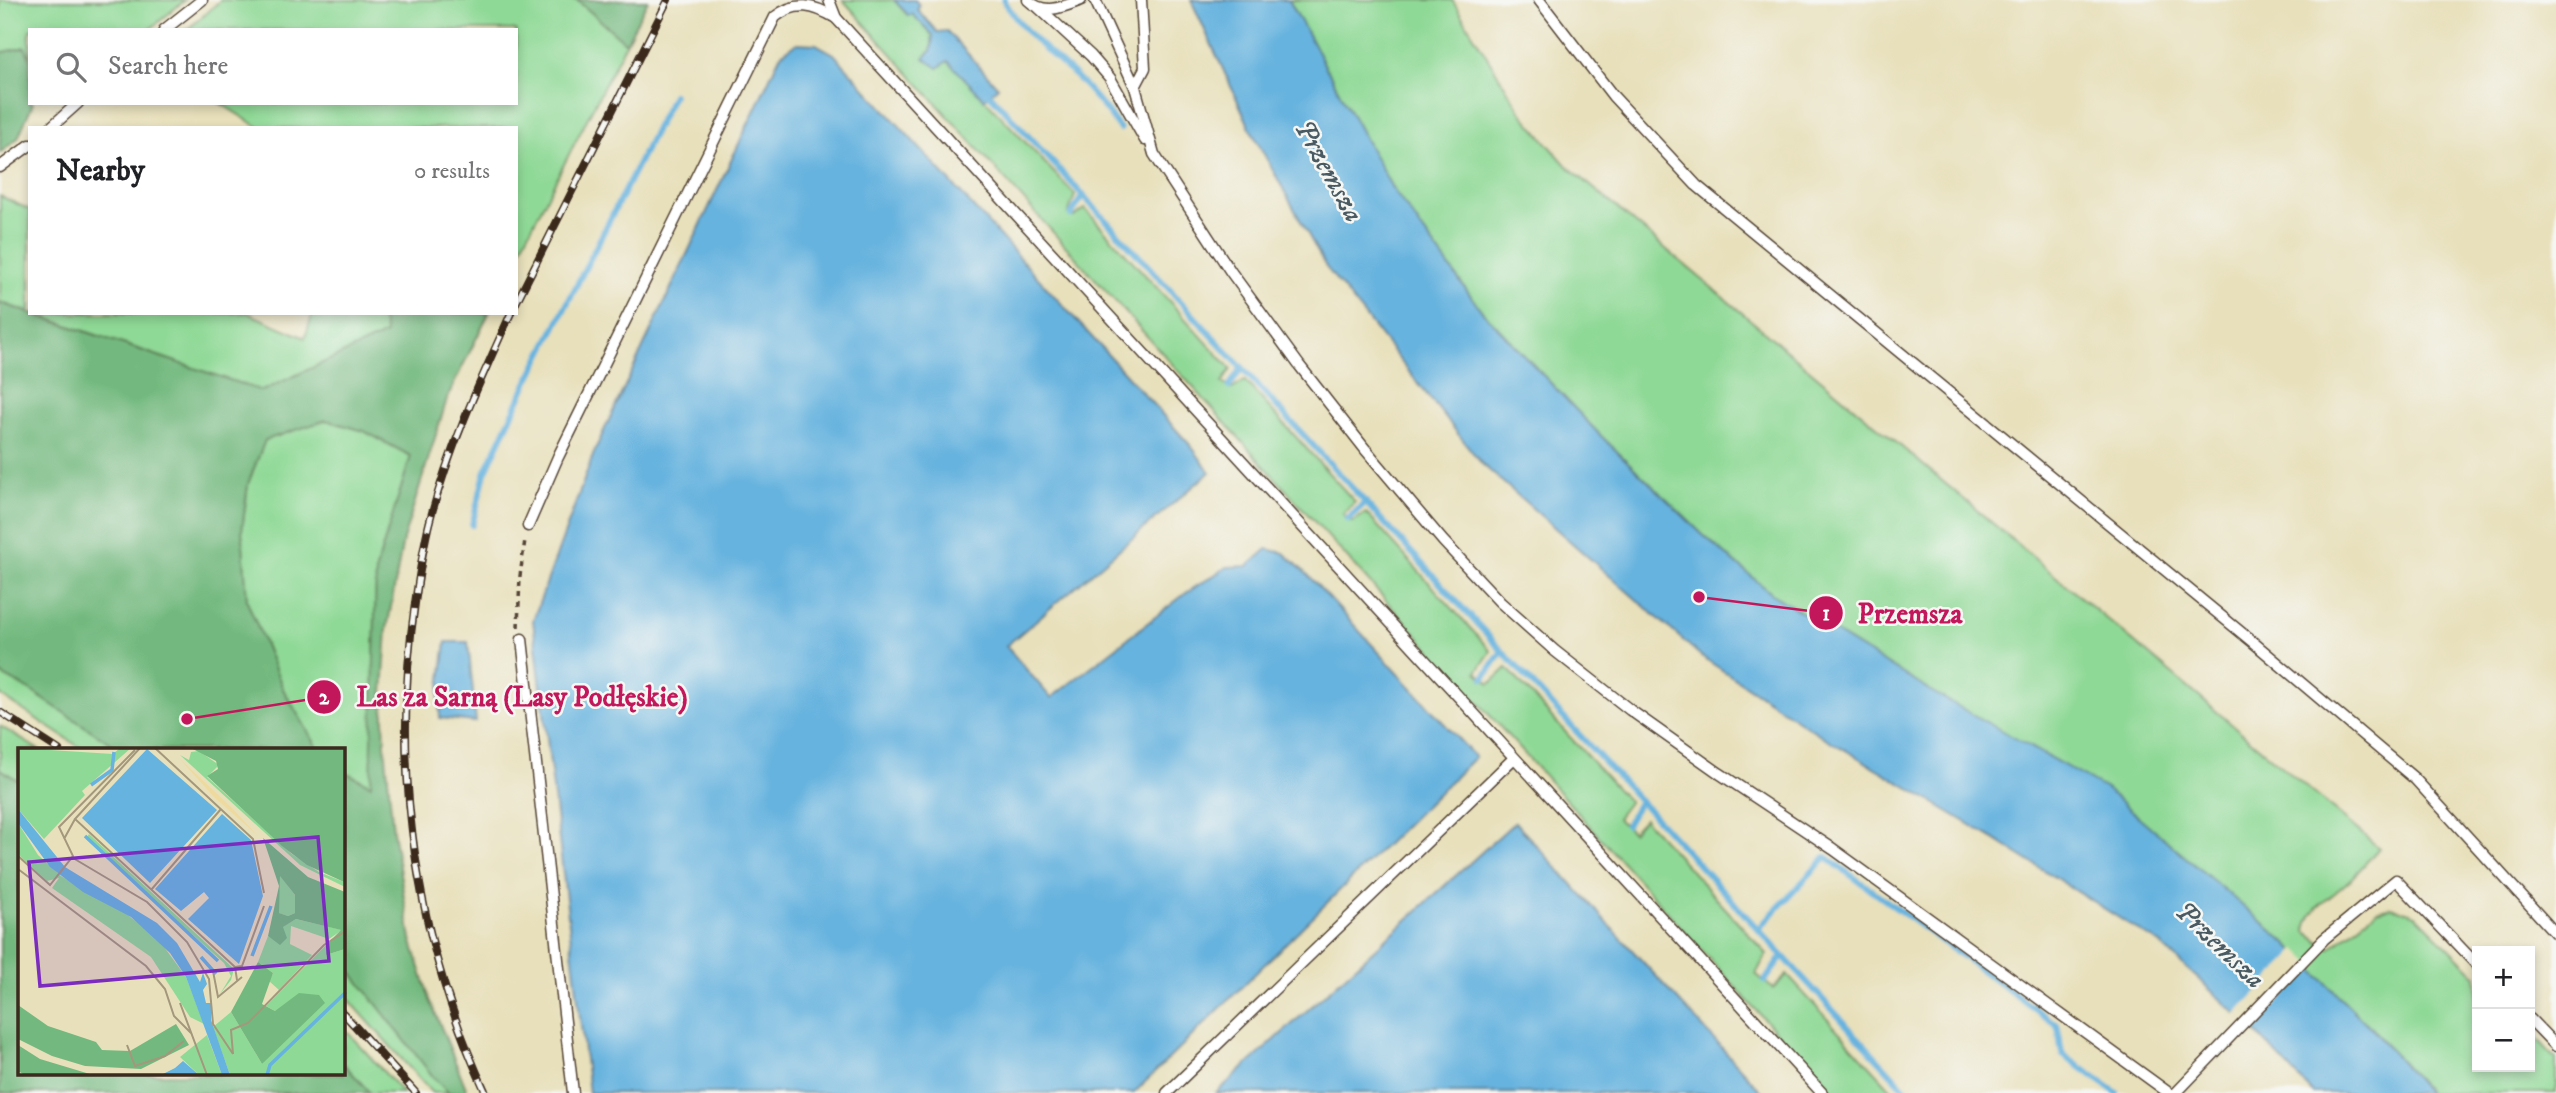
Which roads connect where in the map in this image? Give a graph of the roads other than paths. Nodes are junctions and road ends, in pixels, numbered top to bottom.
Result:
1 (202, 0) edge
2 (829, 0) edge
3 (1028, 0) edge
4 (1081, 0) edge
5 (1095, 0) edge
6 (1141, 0) edge
7 (1539, 0) edge
8 (1039, 8) junction
9 (836, 18) junction
10 (167, 28) edge
11 (1135, 87) junction
12 (76, 105) edge
13 (52, 126) edge
14 (28, 146) edge
15 (1154, 154) junction
16 (0, 167) edge
17 (528, 526) road end
18 (522, 639) dead end
19 (1514, 758) junction
20 (2556, 934) edge
21 (2472, 960) edge
22 (2535, 1024) edge
23 (2556, 1046) edge
24 (573, 1093) edge
25 (1167, 1093) edge
26 (1822, 1093) edge
27 (2169, 1093) edge
28 (2176, 1093) edge

1 - 10 lane
2 - 9 lane
3 - 8 lane
4 - 8 lane
5 - 11 lane
6 - 11 lane
7 - 20 lane
8 - 15 lane
9 - 17 lane
9 - 19 lane
11 - 15 lane
12 - 13 lane
14 - 16 lane
15 - 27 lane
18 - 24 lane
19 - 25 lane
19 - 26 lane
21 - 28 lane
22 - 23 lane

